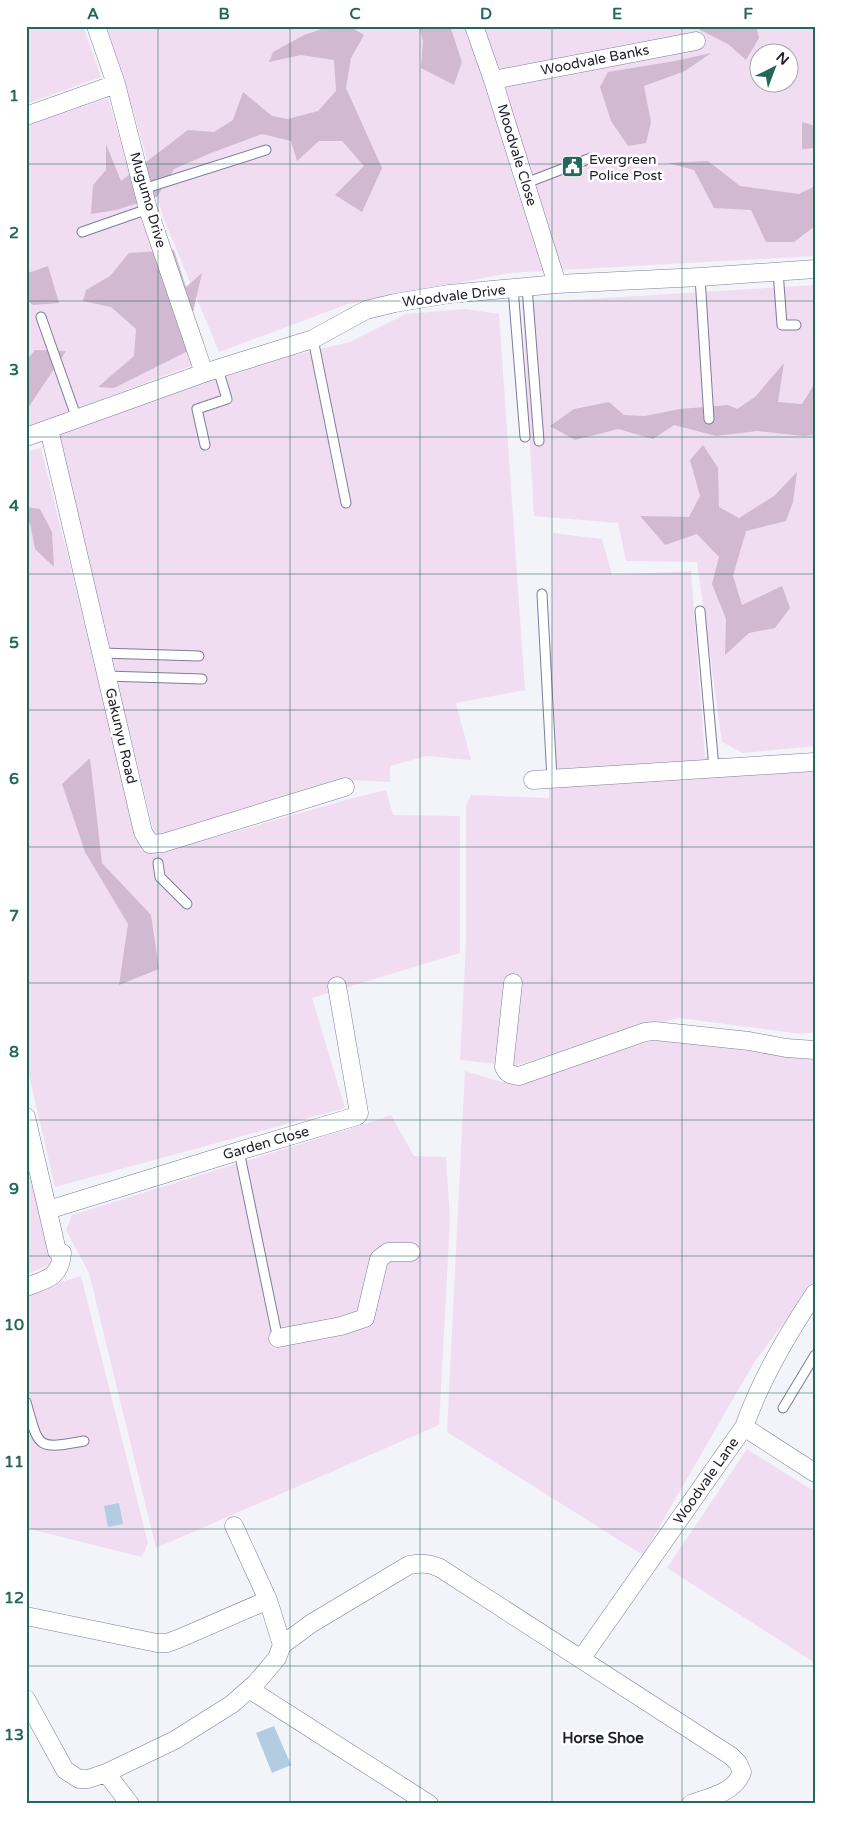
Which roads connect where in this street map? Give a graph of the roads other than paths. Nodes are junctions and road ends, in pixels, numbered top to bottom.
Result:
1 (96, 26) edge
2 (474, 26) edge
3 (696, 41) dead end
4 (493, 80) junction
5 (116, 84) junction
6 (26, 116) edge
7 (266, 150) dead end
8 (591, 158) dead end
9 (526, 183) junction
10 (144, 189) junction
11 (148, 209) junction
12 (82, 232) dead end
13 (815, 269) edge
14 (778, 272) junction
15 (700, 277) junction
16 (557, 284) junction
17 (520, 288) junction
18 (41, 317) dead end
19 (796, 325) dead end
20 (313, 339) junction
21 (211, 371) junction
22 (709, 418) dead end
23 (77, 419) junction
24 (49, 429) junction
25 (26, 437) edge
26 (525, 437) dead end
27 (539, 441) dead end
28 (205, 445) dead end
29 (346, 503) dead end
30 (542, 594) dead end
31 (700, 611) dead end
32 (101, 653) junction
33 (198, 656) dead end
34 (106, 676) junction
35 (202, 679) dead end
36 (815, 762) edge
37 (714, 768) junction
38 (552, 779) junction
39 (533, 780) dead end
40 (345, 787) dead end
41 (158, 863) dead end
42 (187, 904) dead end
43 (512, 983) dead end
44 (337, 986) dead end
45 (815, 1050) edge
46 (26, 1117) edge
47 (238, 1150) junction
48 (48, 1210) junction
49 (411, 1252) dead end
50 (26, 1287) edge
51 (815, 1293) edge
52 (278, 1341) joint
53 (815, 1355) edge
54 (26, 1402) edge
55 (783, 1408) dead end
56 (744, 1427) junction
57 (30, 1432) edge
58 (84, 1441) dead end
59 (815, 1473) edge
60 (234, 1526) dead end
61 (268, 1600) junction
62 (26, 1616) edge
63 (282, 1645) junction
64 (581, 1659) junction
65 (248, 1689) junction
66 (26, 1699) edge
67 (106, 1773) junction
68 (128, 1803) edge
69 (429, 1804) edge
70 (691, 1804) edge

1 - 5 street, Mugumo Drive
2 - 4 street, Moodvale Close
3 - 4 street, Woodvale Banks
4 - 9 street, Moodvale Close
5 - 6 street
5 - 10 street, Mugumo Drive
7 - 10 lane
8 - 9 lane
9 - 16 street, Moodvale Close
10 - 11 street, Mugumo Drive
11 - 12 lane
11 - 21 street, Mugumo Drive
13 - 14 street, Woodvale Drive
14 - 15 street, Woodvale Drive
14 - 19 lane
15 - 16 street, Woodvale Drive
15 - 22 lane
16 - 17 street, Woodvale Drive
17 - 20 street, Woodvale Drive
17 - 26 lane
17 - 27 lane
18 - 23 lane
20 - 21 street, Woodvale Drive
20 - 29 lane
21 - 23 street, Woodvale Drive
21 - 28 lane
23 - 24 street, Woodvale Drive
24 - 25 street, Woodvale Drive
24 - 32 street, Gakunyu Road
30 - 38 lane
31 - 37 lane
32 - 33 lane
32 - 34 street, Gakunyu Road
34 - 35 lane
34 - 40 street, Gakunyu Road
36 - 37 street
37 - 38 street
38 - 39 street
41 - 42 lane
43 - 45 street
44 - 47 street, Garden Close
46 - 48 street
47 - 48 street, Garden Close
47 - 52 lane
48 - 50 street
49 - 52 street
51 - 56 street, Woodvale Lane
53 - 55 lane
54 - 57 lane
56 - 59 street
56 - 64 street, Woodvale Lane
57 - 58 lane
60 - 61 street
61 - 62 street
61 - 63 street
63 - 64 street
63 - 65 street
64 - 70 street
65 - 67 street
65 - 69 street
66 - 67 street
67 - 68 street

